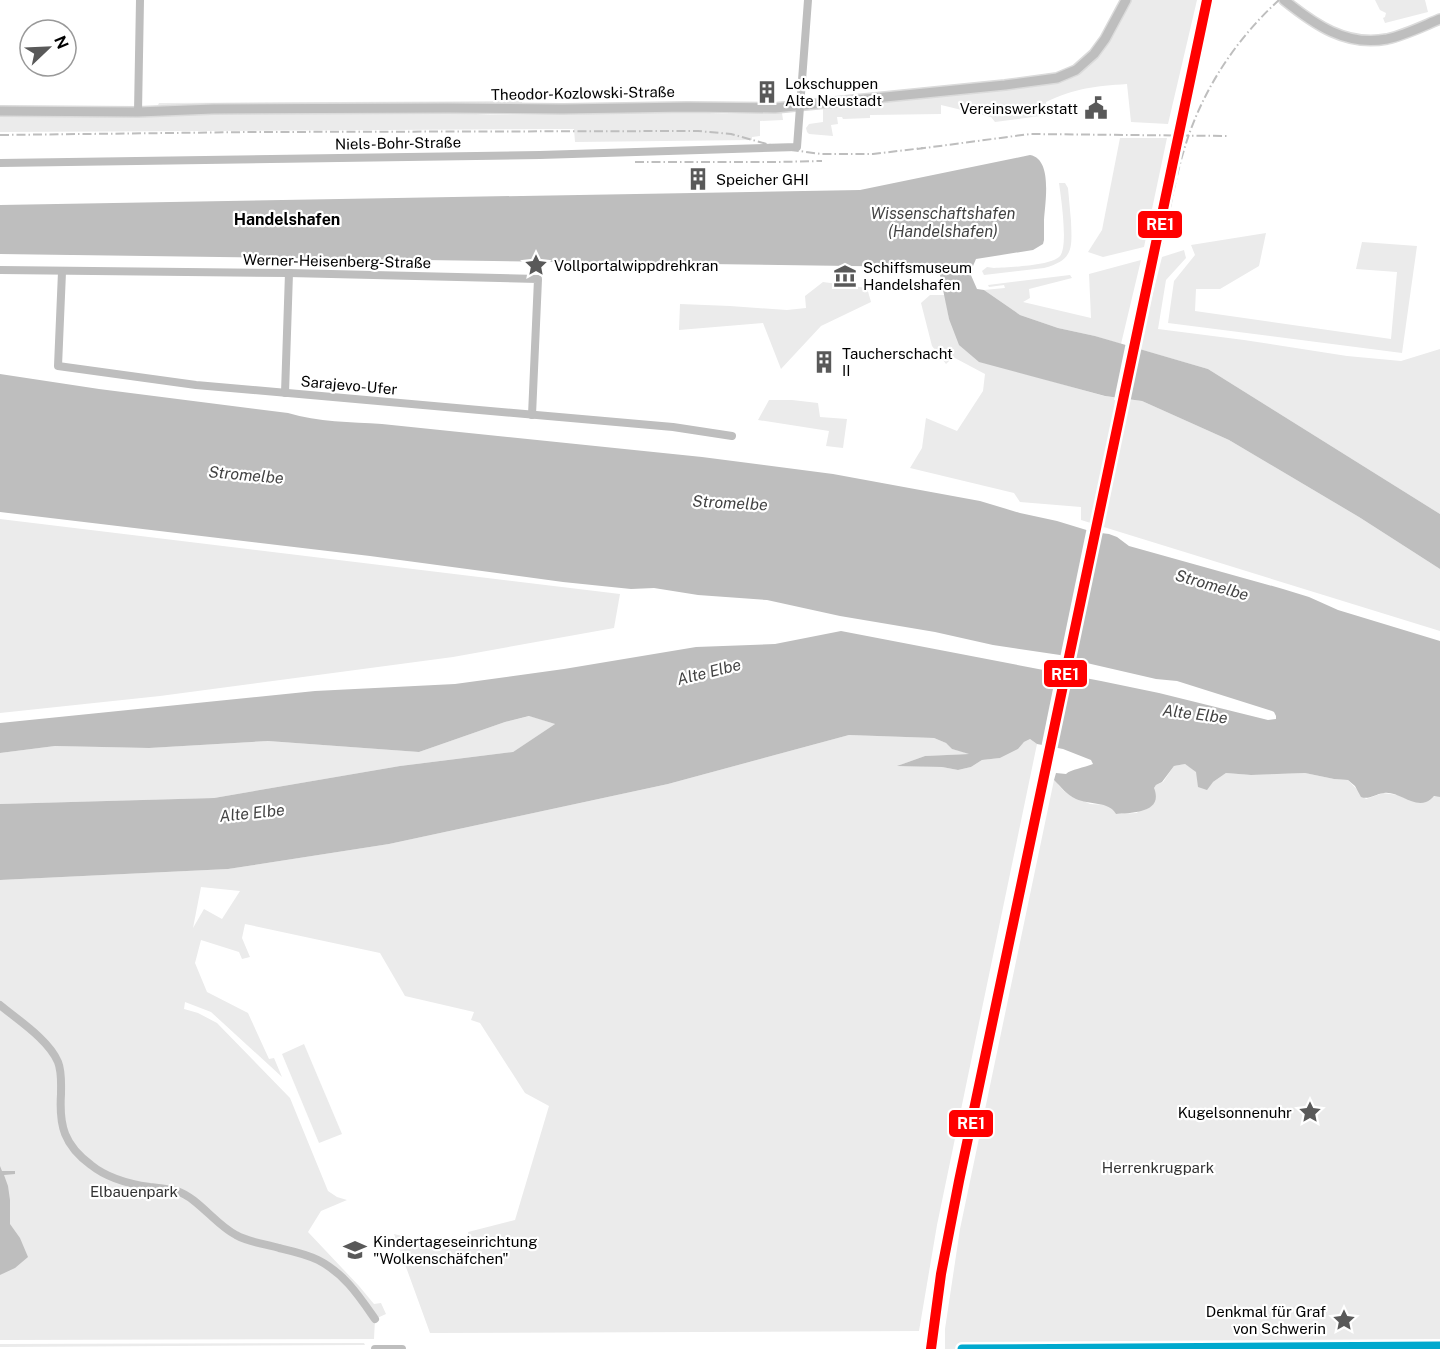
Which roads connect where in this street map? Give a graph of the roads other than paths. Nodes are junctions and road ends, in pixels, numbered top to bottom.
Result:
1 (140, 0) edge
2 (808, 0) edge
3 (1126, 0) edge
4 (1284, 0) edge
5 (1440, 19) edge
6 (799, 106) junction
7 (0, 111) edge
8 (138, 112) junction
9 (0, 163) edge
10 (0, 270) edge
11 (62, 272) junction
12 (289, 273) junction
13 (285, 393) junction
14 (532, 415) junction
15 (732, 436) dead end
16 (0, 1005) edge
17 (375, 1319) dead end
18 (1440, 1346) edge
19 (375, 1349) edge
20 (402, 1349) edge
21 (962, 1349) edge

1 - 8 street
2 - 6 street
3 - 6 main road, Theodor-Kozlowski-Straße
4 - 5 main road
6 - 8 main road, Theodor-Kozlowski-Straße
6 - 9 street, Niels-Bohr-Straße
7 - 8 main road, Theodor-Kozlowski-Straße
10 - 11 street, Werner-Heisenberg-Straße
11 - 12 street, Werner-Heisenberg-Straße
11 - 13 street, Sarajevo-Ufer
12 - 13 street
12 - 14 street, Werner-Heisenberg-Straße
13 - 14 street, Sarajevo-Ufer
14 - 15 street, Sarajevo-Ufer
16 - 17 street
18 - 21 street
19 - 20 street

